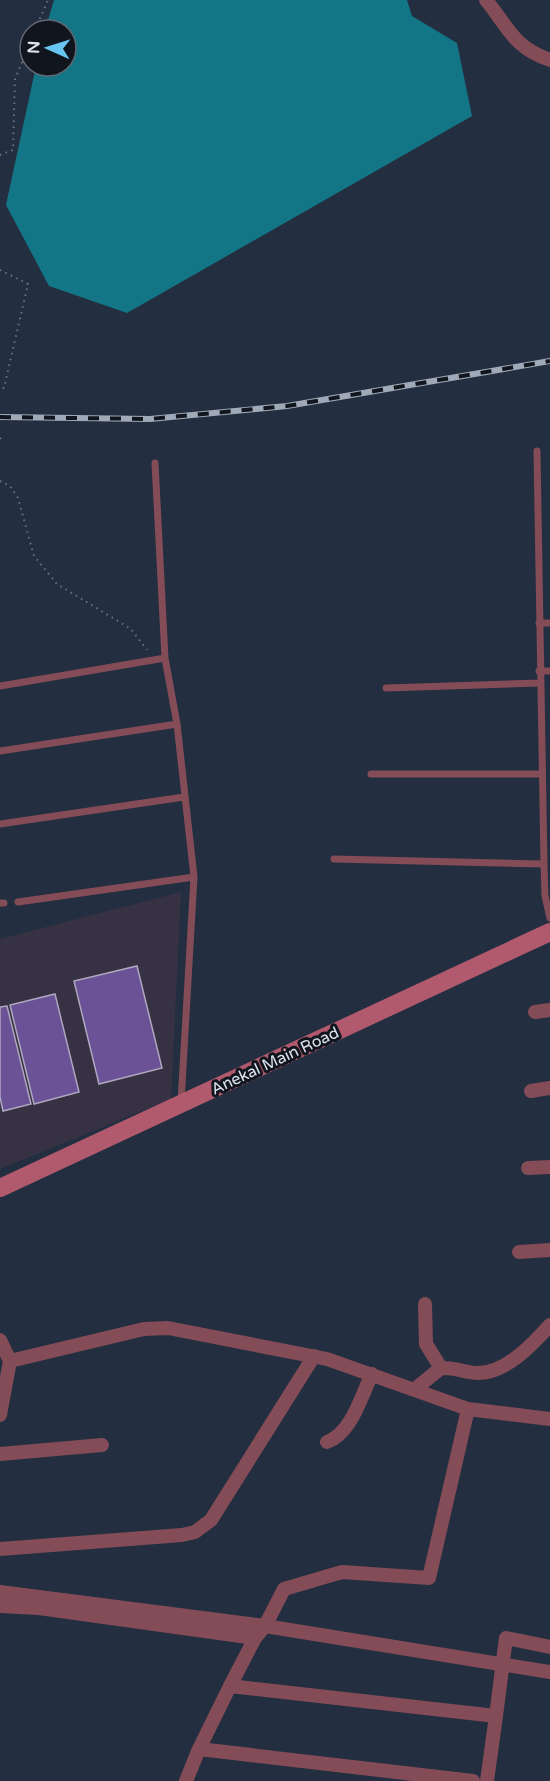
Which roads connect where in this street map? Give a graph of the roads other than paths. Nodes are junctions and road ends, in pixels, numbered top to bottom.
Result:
1 (486, 0) edge
2 (550, 60) edge
3 (537, 452) dead end
4 (155, 463) dead end
5 (550, 623) edge
6 (539, 624) junction
7 (165, 658) junction
8 (539, 671) junction
9 (550, 671) edge
10 (539, 683) junction
11 (0, 686) edge
12 (386, 688) dead end
13 (177, 724) junction
14 (542, 732) junction
15 (550, 732) edge
16 (0, 751) edge
17 (371, 774) dead end
18 (542, 774) junction
19 (184, 797) junction
20 (0, 824) edge
21 (334, 860) dead end
22 (544, 864) junction
23 (194, 877) junction
24 (18, 902) dead end
25 (550, 918) edge
26 (550, 932) edge
27 (550, 1010) edge
28 (535, 1012) dead end
29 (550, 1088) edge
30 (531, 1091) dead end
31 (180, 1105) junction
32 (550, 1167) edge
33 (528, 1168) dead end
34 (0, 1188) edge
35 (550, 1250) edge
36 (519, 1252) dead end
37 (424, 1304) dead end
38 (550, 1324) edge
39 (0, 1341) edge
40 (314, 1356) junction
41 (10, 1361) junction
42 (441, 1368) junction
43 (372, 1374) junction
44 (415, 1389) junction
45 (468, 1409) junction
46 (0, 1415) edge
47 (550, 1419) edge
48 (327, 1442) dead end
49 (102, 1445) dead end
50 (0, 1455) edge
51 (0, 1549) edge
52 (0, 1592) edge
53 (0, 1606) edge
54 (265, 1626) junction
55 (255, 1638) junction
56 (550, 1647) edge
57 (502, 1665) junction
58 (550, 1672) edge
59 (230, 1686) junction
60 (496, 1716) junction
61 (199, 1749) junction
62 (186, 1781) edge
63 (473, 1781) edge
64 (487, 1781) edge

1 - 2 street
3 - 6 lane
4 - 7 lane
5 - 6 lane
6 - 8 lane
7 - 11 lane
7 - 13 lane
8 - 9 lane
8 - 10 lane
10 - 12 lane
10 - 14 lane
13 - 16 lane
13 - 19 lane
14 - 15 lane
14 - 18 lane
17 - 18 lane
18 - 22 lane
19 - 20 lane
19 - 23 lane
21 - 22 lane
22 - 25 lane
23 - 24 lane
23 - 31 lane
26 - 31 main road, Anekal Main Road
27 - 28 street
29 - 30 street
31 - 34 main road, Anekal Main Road
32 - 33 street
35 - 36 street
37 - 42 street
38 - 42 street
39 - 41 street
40 - 41 street
40 - 43 street
40 - 51 street
41 - 46 street
42 - 44 street
43 - 44 street
43 - 48 street
44 - 45 street
45 - 47 street
45 - 54 street
49 - 50 street
52 - 54 street
53 - 55 street
54 - 55 street
54 - 57 street
55 - 59 street
56 - 57 street
57 - 58 street
57 - 60 street
59 - 60 street
59 - 61 street
60 - 64 street
61 - 62 street
61 - 63 street

